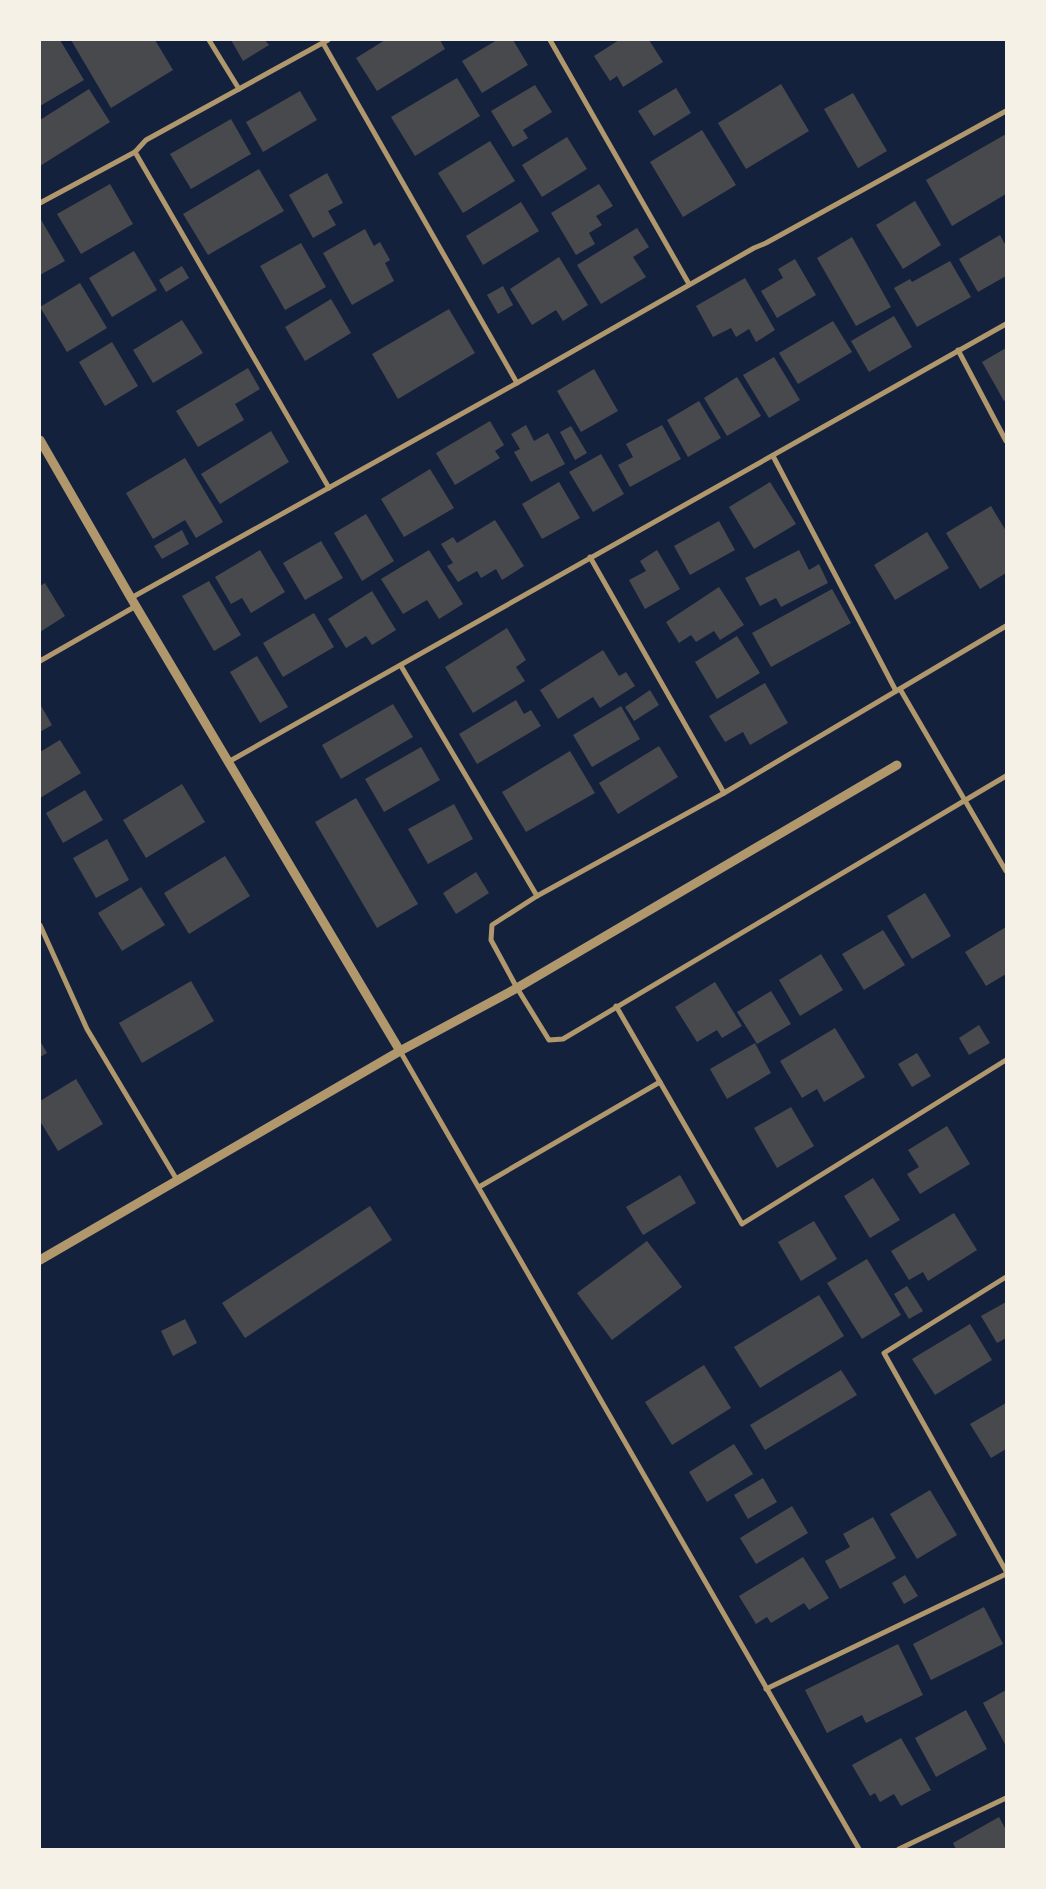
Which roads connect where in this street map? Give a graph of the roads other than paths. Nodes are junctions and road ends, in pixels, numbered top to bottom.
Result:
1 (209, 40) edge
2 (550, 40) edge
3 (326, 42) edge
4 (239, 89) junction
5 (1006, 111) edge
6 (135, 152) junction
7 (40, 203) edge
8 (689, 284) junction
9 (1006, 324) edge
10 (958, 350) junction
11 (517, 383) junction
12 (40, 440) edge
13 (1006, 441) edge
14 (773, 456) junction
15 (329, 488) junction
16 (590, 557) junction
17 (131, 598) junction
18 (136, 606) junction
19 (1006, 626) edge
20 (40, 661) edge
21 (401, 666) junction
22 (898, 690) junction
23 (230, 761) junction
24 (897, 765) dead end
25 (1006, 776) edge
26 (724, 794) junction
27 (965, 801) junction
28 (1006, 870) edge
29 (537, 896) junction
30 (40, 925) edge
31 (517, 988) junction
32 (616, 1006) junction
33 (400, 1051) junction
34 (1006, 1060) edge
35 (660, 1082) junction
36 (177, 1180) junction
37 (479, 1187) junction
38 (40, 1260) edge
39 (1006, 1277) edge
40 (1006, 1573) edge
41 (766, 1689) junction
42 (1006, 1798) edge
43 (859, 1849) edge
44 (899, 1849) edge

1 - 4 street
2 - 8 street
3 - 4 street
3 - 11 street
4 - 6 street
5 - 8 street
6 - 7 street
6 - 15 street
8 - 11 street
9 - 10 street
10 - 13 street
10 - 14 street
11 - 15 street
12 - 17 street
14 - 16 street
14 - 22 street
15 - 17 street
16 - 21 street
16 - 26 street
17 - 18 street
18 - 20 street
18 - 23 street
19 - 22 street
21 - 23 street
21 - 29 street
22 - 26 street
22 - 27 street
23 - 33 street
24 - 31 street
25 - 27 street
26 - 29 street
27 - 28 street
27 - 32 street
29 - 31 street
30 - 36 street
31 - 32 street
31 - 33 street
32 - 35 street
33 - 36 street
33 - 37 street
34 - 35 street
35 - 37 street
36 - 38 street
37 - 41 street
39 - 40 street
40 - 41 street
41 - 43 street
42 - 44 street

